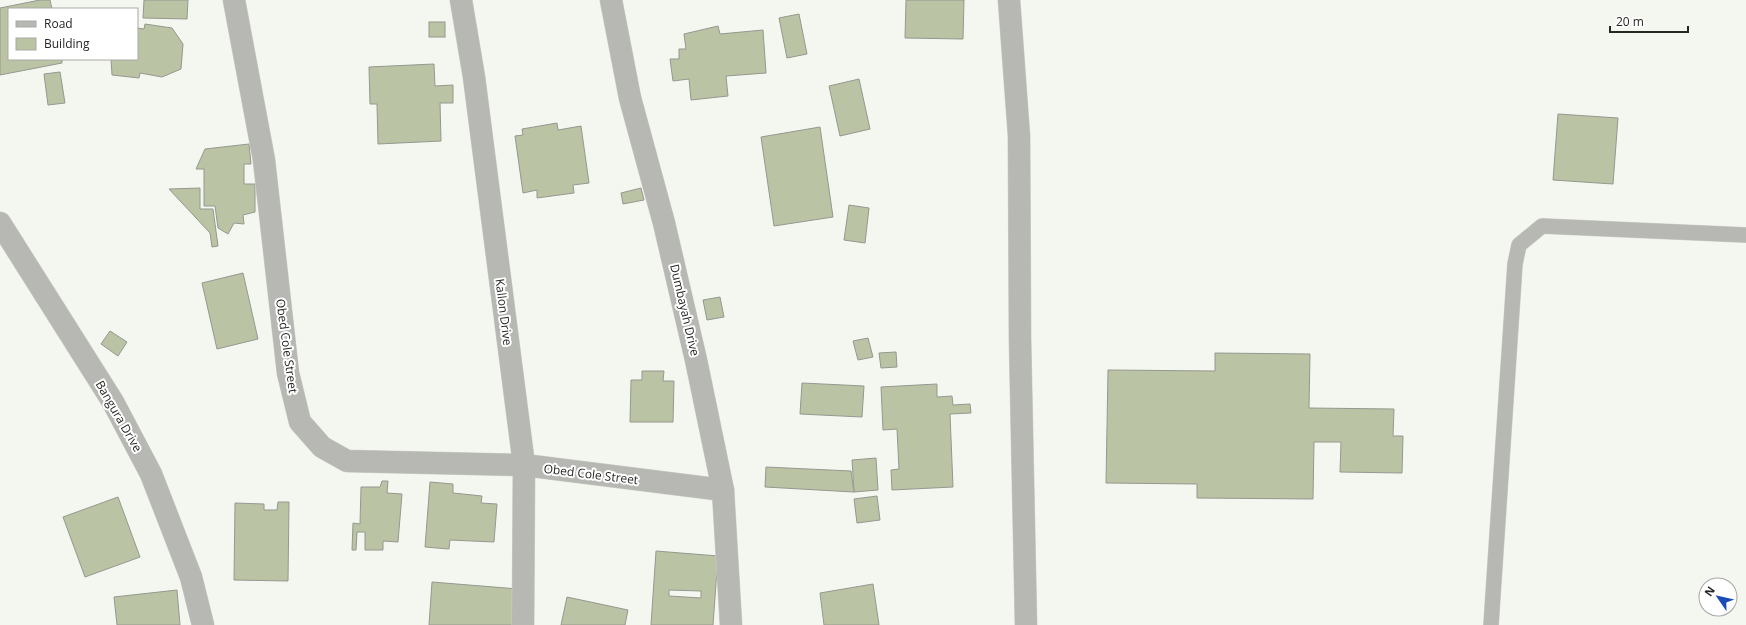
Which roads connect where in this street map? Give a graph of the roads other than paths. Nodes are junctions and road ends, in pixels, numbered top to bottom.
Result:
1 (234, 0) edge
2 (462, 0) edge
3 (611, 0) edge
4 (1009, 0) edge
5 (0, 223) edge
6 (1746, 235) edge
7 (524, 465) junction
8 (723, 490) junction
9 (203, 625) edge
10 (523, 625) edge
11 (731, 625) edge
12 (1026, 625) edge
13 (1492, 625) edge

1 - 7 street, Obed Cole Street
2 - 7 street, Kallon Drive
3 - 8 street, Dumbayah Drive
4 - 12 street
5 - 9 street, Bangura Drive
6 - 13 lane
7 - 8 street, Obed Cole Street
7 - 10 street, Kallon Drive
8 - 11 street, Dumbayah Drive

